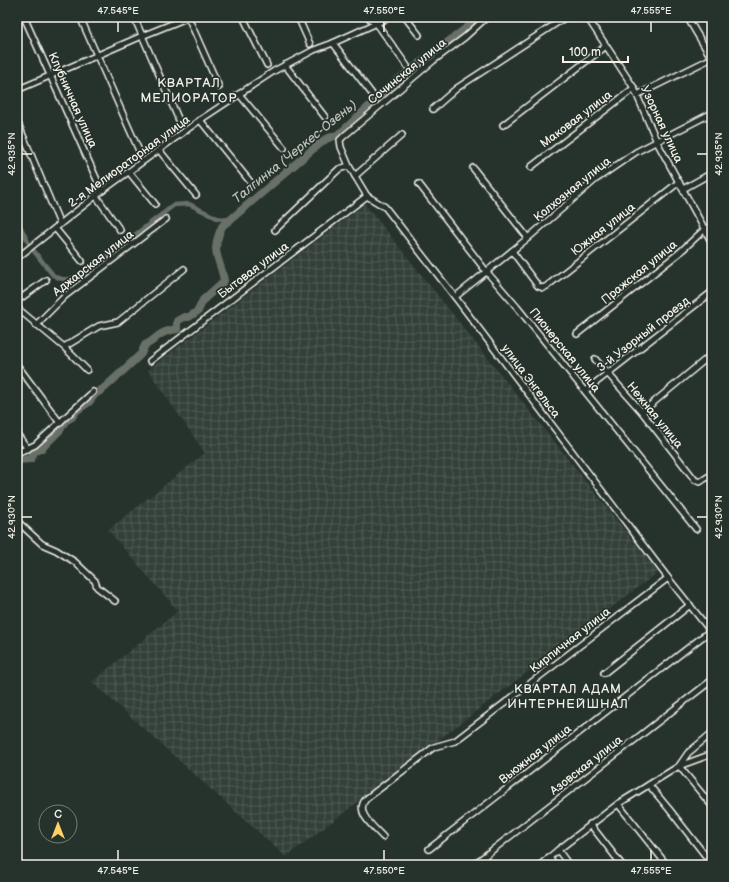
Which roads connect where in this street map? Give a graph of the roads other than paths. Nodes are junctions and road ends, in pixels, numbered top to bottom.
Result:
1 (24, 17) edge
2 (80, 17) edge
3 (134, 17) edge
4 (188, 17) edge
5 (243, 17) edge
6 (298, 17) edge
7 (368, 17) edge
8 (390, 17) edge
9 (405, 17) edge
10 (487, 17) edge
11 (566, 17) edge
12 (587, 17) edge
13 (688, 17) edge
14 (377, 24) junction
15 (419, 35) dead end
16 (142, 36) junction
17 (333, 43) junction
18 (310, 44) dead end
19 (606, 46) junction
20 (97, 55) junction
21 (712, 58) edge
22 (267, 65) dead end
23 (285, 65) junction
24 (407, 66) dead end
25 (51, 76) junction
26 (219, 87) dead end
27 (634, 88) junction
28 (17, 90) edge
29 (239, 94) junction
30 (372, 94) dead end
31 (637, 95) junction
32 (433, 109) dead end
33 (712, 112) edge
34 (325, 117) dead end
35 (200, 120) junction
36 (17, 121) edge
37 (181, 125) dead end
38 (504, 125) dead end
39 (402, 134) dead end
40 (340, 140) joint
41 (657, 142) junction
42 (284, 148) dead end
43 (159, 150) junction
44 (140, 154) dead end
45 (350, 166) junction
46 (531, 167) dead end
47 (473, 168) dead end
48 (129, 172) junction
49 (712, 173) edge
50 (355, 176) junction
51 (679, 182) junction
52 (252, 184) dead end
53 (419, 184) dead end
54 (683, 189) junction
55 (102, 191) junction
56 (196, 195) dead end
57 (96, 196) junction
58 (367, 196) junction
59 (155, 204) dead end
60 (166, 219) dead end
61 (60, 224) junction
62 (712, 226) edge
63 (55, 228) junction
64 (705, 229) junction
65 (120, 230) dead end
66 (275, 230) dead end
67 (528, 238) junction
68 (712, 243) edge
69 (512, 251) junction
70 (17, 258) edge
71 (82, 261) dead end
72 (184, 269) dead end
73 (486, 271) junction
74 (46, 280) dead end
75 (712, 292) edge
76 (455, 297) junction
77 (17, 301) edge
78 (17, 308) edge
79 (36, 325) junction
80 (577, 334) dead end
81 (64, 347) junction
82 (712, 354) edge
83 (595, 359) dead end
84 (150, 361) dead end
85 (17, 365) edge
86 (87, 370) dead end
87 (608, 373) junction
88 (585, 391) junction
89 (93, 392) dead end
90 (642, 412) junction
91 (60, 422) junction
92 (17, 434) edge
93 (28, 449) junction
94 (17, 453) edge
95 (712, 474) edge
96 (17, 521) edge
97 (696, 529) dead end
98 (668, 578) junction
99 (115, 601) dead end
100 (690, 605) junction
101 (711, 632) edge
102 (604, 673) dead end
103 (712, 680) edge
104 (712, 733) edge
105 (712, 754) edge
106 (679, 766) junction
107 (648, 785) junction
108 (618, 804) junction
109 (712, 806) edge
110 (590, 824) junction
111 (383, 837) dead end
112 (429, 849) dead end
113 (558, 850) junction
114 (549, 857) junction
115 (712, 864) edge
116 (473, 865) edge
117 (540, 865) edge
118 (554, 865) edge
119 (569, 865) edge
120 (622, 865) edge
121 (667, 865) edge

1 - 25 street, Клубничная улица
2 - 20 street
3 - 16 street
4 - 16 street
4 - 26 street
5 - 22 street
6 - 18 street
7 - 14 street
8 - 14 street, 2-я Мелиораторная улица
9 - 15 street
10 - 40 street, Сочинская улица
11 - 32 street
12 - 19 street, Узорная улица
13 - 21 street
14 - 17 street, 2-я Мелиораторная улица
14 - 24 street
16 - 20 street
16 - 37 street
17 - 23 street, 2-я Мелиораторная улица
17 - 30 street
19 - 27 street, Узорная улица
19 - 38 street
20 - 25 street
20 - 44 street
21 - 31 street
23 - 29 street, 2-я Мелиораторная улица
23 - 34 street
25 - 28 street
25 - 55 street, Клубничная улица
27 - 31 street, Узорная улица
27 - 46 street, Маковая улица
29 - 35 street, 2-я Мелиораторная улица
29 - 42 street
31 - 41 street, Узорная улица
33 - 41 street, Колхозная улица
35 - 43 street, 2-я Мелиораторная улица
35 - 52 street
36 - 61 street
39 - 50 street
40 - 45 street, улица Энгельса
41 - 51 street, Узорная улица
41 - 67 street, Колхозная улица
43 - 48 street, 2-я Мелиораторная улица
43 - 56 street
45 - 50 street, улица Энгельса
45 - 66 street
47 - 67 street
48 - 55 street, 2-я Мелиораторная улица
48 - 59 street
49 - 54 street
50 - 58 street, улица Энгельса
51 - 54 street, Узорная улица
51 - 69 street, Южная улица
53 - 73 street, Пионерская улица
54 - 64 street, Узорная улица
55 - 57 street, 2-я Мелиораторная улица
57 - 61 street, 2-я Мелиораторная улица
57 - 65 street
58 - 76 street, улица Энгельса
58 - 84 street, Бытовая улица
60 - 79 street, Аджарская улица
61 - 63 street, 2-я Мелиораторная улица
62 - 64 street, Пражская улица
63 - 70 street, 2-я Мелиораторная улица
63 - 71 street
64 - 68 street, Узорная улица
64 - 80 street, Пражская улица
67 - 69 street, Колхозная улица
69 - 73 street, Колхозная улица
72 - 81 street
73 - 76 street, Колхозная улица
73 - 88 street, Пионерская улица
74 - 77 street
75 - 87 street, 3-й Узорный проезд
76 - 98 street, улица Энгельса
78 - 79 street
79 - 81 street
81 - 86 street
82 - 90 street
83 - 87 street, Нежная улица
85 - 91 street
87 - 88 street, 3-й Узорный проезд
87 - 90 street, Нежная улица
88 - 97 street, Пионерская улица
89 - 91 street
90 - 95 street, Нежная улица
91 - 93 street
92 - 93 street
93 - 94 street
96 - 99 street
98 - 100 street, улица Энгельса
98 - 111 street, Кирпичная улица
100 - 101 street, улица Энгельса
100 - 102 street
101 - 112 street, Вьюжная улица
103 - 116 street, Азовская улица
104 - 106 street
105 - 106 street
106 - 107 street
106 - 109 street
107 - 108 street
107 - 115 street
108 - 110 street
108 - 121 street
110 - 113 street
110 - 120 street
113 - 114 street
113 - 119 street
114 - 117 street
114 - 118 street

